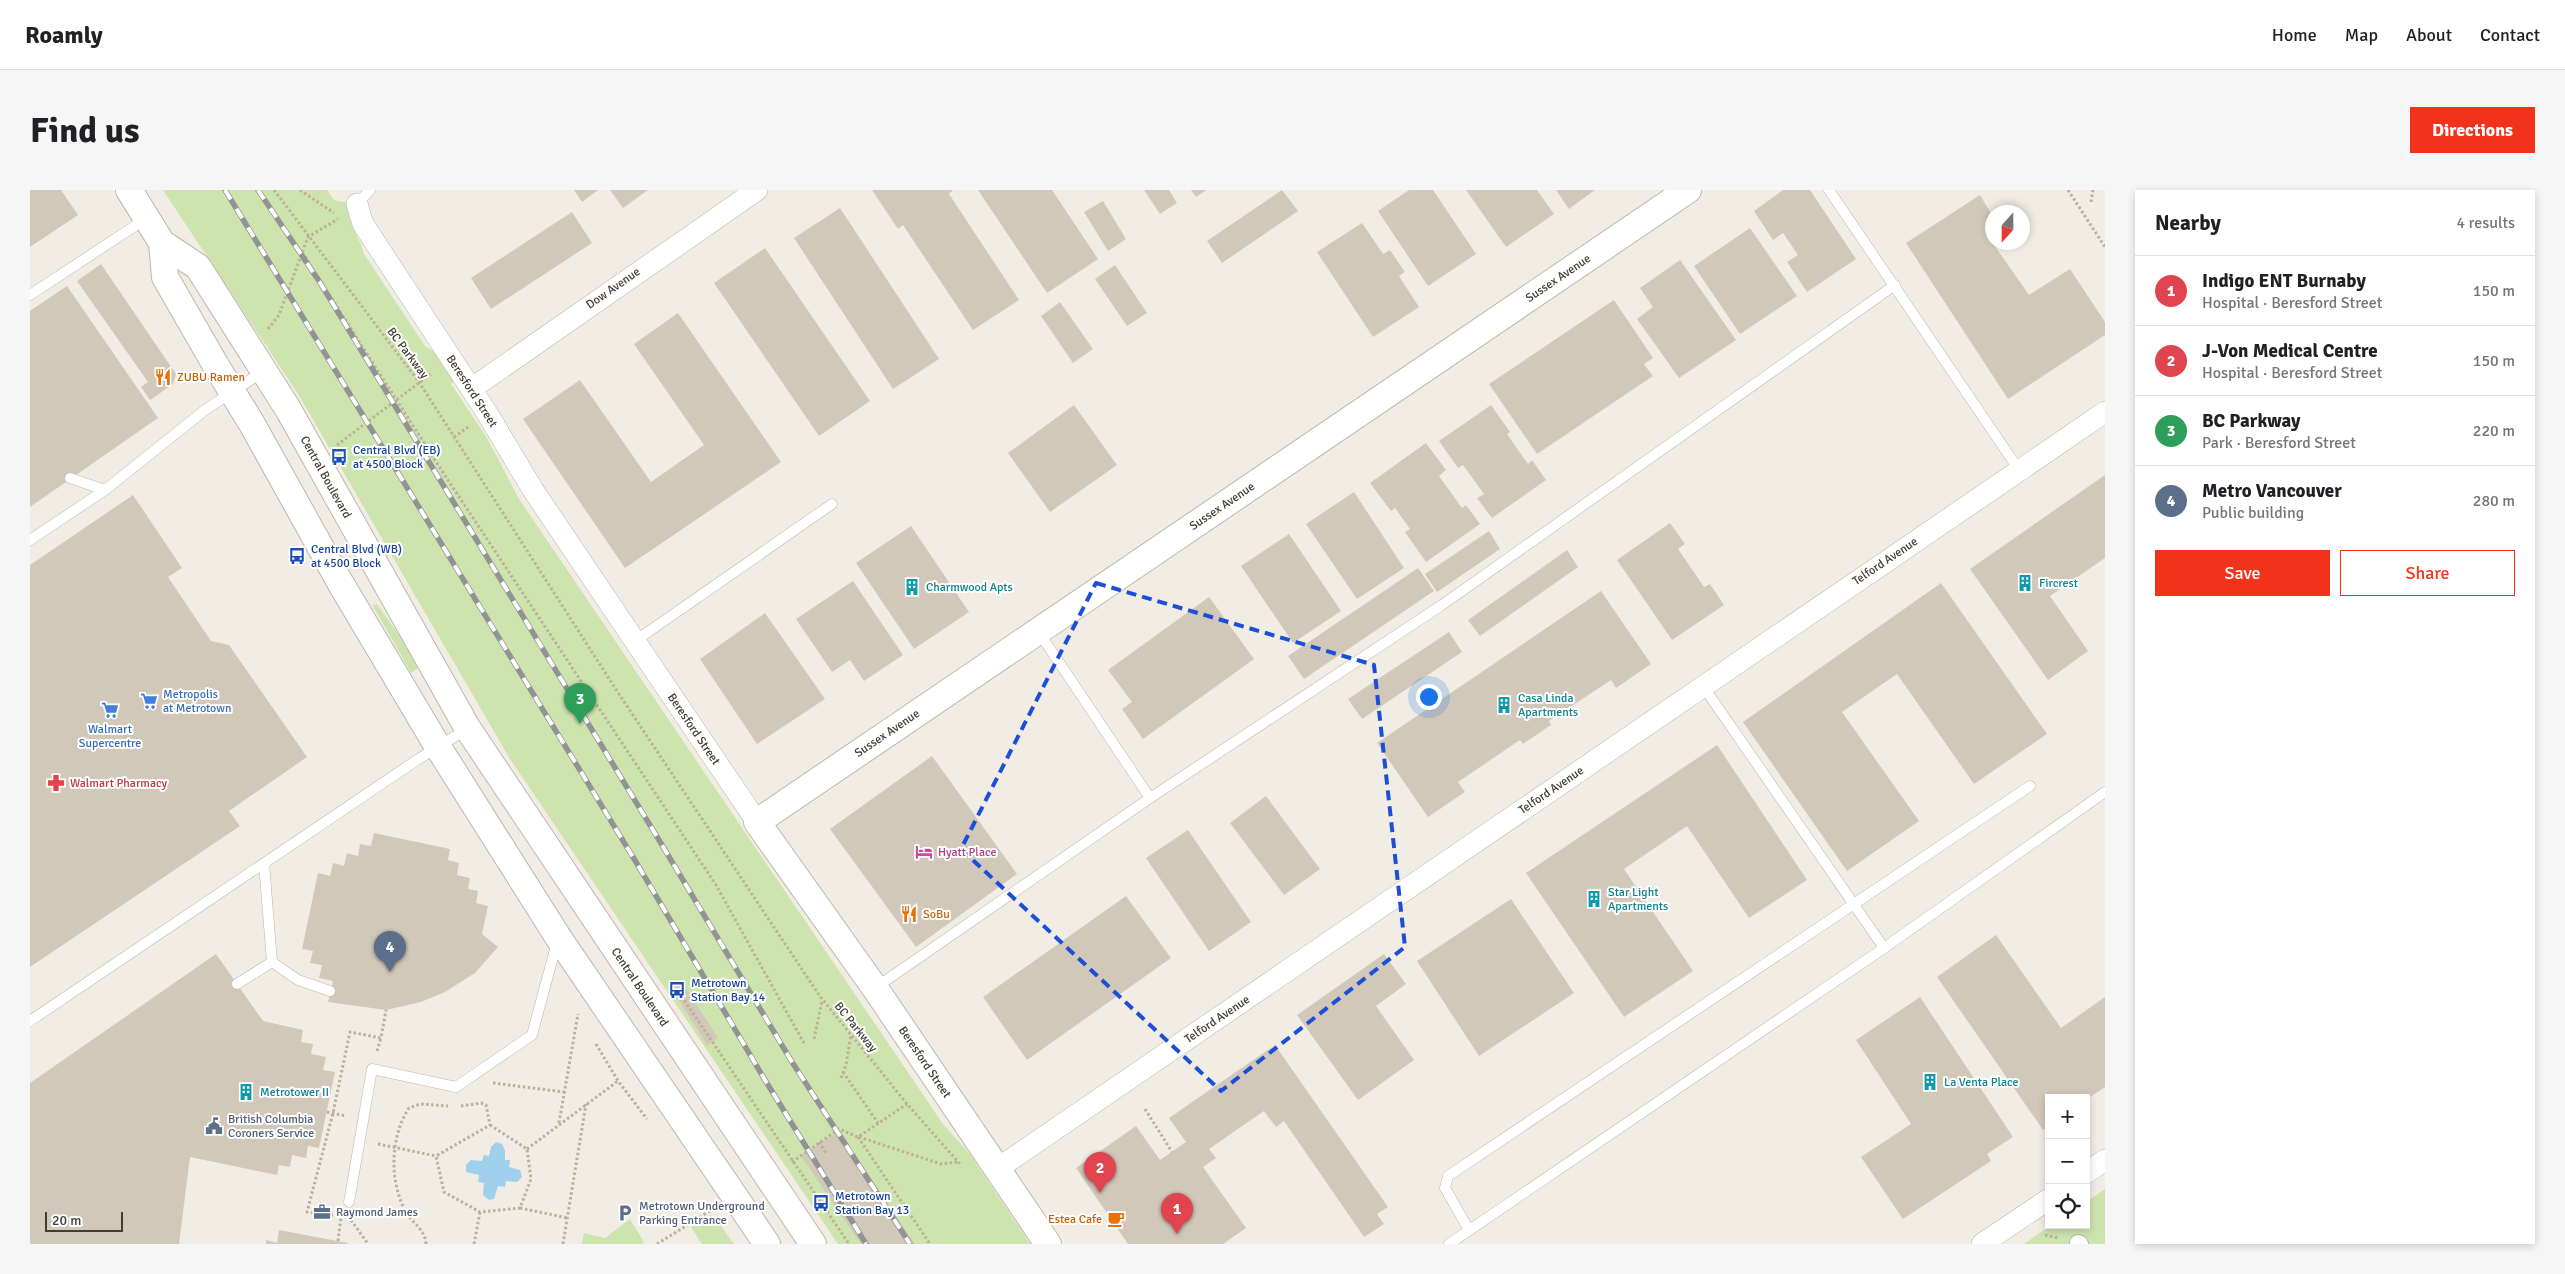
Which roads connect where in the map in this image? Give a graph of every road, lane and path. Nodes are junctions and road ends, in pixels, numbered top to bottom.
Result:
1 (128, 190) edge
2 (274, 190) edge
3 (300, 190) edge
4 (757, 190) edge
5 (1688, 190) edge
6 (1829, 190) edge
7 (2068, 190) edge
8 (2093, 190) edge
9 (364, 197) edge
10 (2091, 202) dead end
11 (147, 217) junction
12 (308, 237) junction
13 (162, 243) junction
14 (2105, 246) edge
15 (302, 252) junction
16 (1894, 285) junction
17 (30, 295) edge
18 (265, 333) dead end
19 (264, 370) junction
20 (432, 373) dead end
21 (419, 382) junction
22 (471, 389) junction
23 (232, 392) junction
24 (396, 400) junction
25 (2105, 412) edge
26 (469, 426) dead end
27 (454, 437) junction
28 (330, 439) dead end
29 (334, 447) junction
30 (337, 452) dead end
31 (2019, 470) junction
32 (70, 478) dead end
33 (105, 490) junction
34 (832, 504) dead end
35 (30, 540) edge
36 (1038, 630) junction
37 (635, 641) junction
38 (1703, 686) junction
39 (468, 729) junction
40 (438, 747) junction
41 (2030, 786) dead end
42 (2105, 792) edge
43 (1150, 798) junction
44 (757, 822) junction
45 (264, 863) junction
46 (1854, 904) junction
47 (558, 937) junction
48 (1884, 948) junction
49 (272, 962) junction
50 (672, 982) dead end
51 (237, 984) dead end
52 (875, 988) junction
53 (330, 991) dead end
54 (822, 1000) junction
55 (386, 1010) dead end
56 (578, 1013) dead end
57 (30, 1021) edge
58 (851, 1035) junction
59 (814, 1039) dead end
60 (805, 1045) dead end
61 (843, 1072) junction
62 (841, 1078) dead end
63 (468, 1080) junction
64 (618, 1080) dead end
65 (564, 1092) junction
66 (586, 1104) junction
67 (907, 1104) junction
68 (1145, 1109) dead end
69 (327, 1112) dead end
70 (333, 1114) junction
71 (878, 1123) junction
72 (559, 1124) junction
73 (490, 1126) junction
74 (858, 1137) junction
75 (819, 1142) junction
76 (396, 1147) junction
77 (527, 1149) junction
78 (1172, 1152) dead end
79 (827, 1154) dead end
80 (436, 1156) junction
81 (2105, 1160) edge
82 (793, 1161) junction
83 (957, 1162) junction
84 (789, 1164) dead end
85 (964, 1168) dead end
86 (997, 1169) junction
87 (2090, 1170) edge
88 (348, 1202) dead end
89 (2045, 1202) edge
90 (718, 1206) dead end
91 (520, 1208) junction
92 (480, 1212) junction
93 (341, 1217) junction
94 (568, 1218) junction
95 (1469, 1230) junction
96 (338, 1241) dead end
97 (368, 1244) edge
98 (426, 1244) edge
99 (474, 1244) edge
100 (563, 1244) edge
101 (657, 1244) edge
102 (767, 1244) edge
103 (813, 1244) edge
104 (849, 1244) edge
105 (930, 1244) edge
106 (1048, 1244) edge
107 (1449, 1244) edge
108 (1982, 1244) edge

1 - 11 street, Central Boulevard
2 - 12 path, BC Parkway
3 - 12 path
4 - 22 street, Dow Avenue
5 - 36 street, Sussex Avenue
6 - 16 lane
7 - 14 path
8 - 10 path
9 - 22 street, Beresford Street
11 - 13 street, Central Boulevard
11 - 17 lane
12 - 15 path
12 - 21 path, BC Parkway
13 - 19 street, Central Boulevard
13 - 23 street, Central Boulevard
15 - 18 path
15 - 24 path
16 - 31 lane
16 - 43 lane
19 - 23 lane
19 - 39 street, Central Boulevard
20 - 21 path
21 - 24 path
21 - 27 path, BC Parkway
22 - 37 street, Beresford Street
23 - 33 lane
23 - 40 street, Central Boulevard
24 - 29 path
24 - 60 path
25 - 31 street, Telford Avenue
26 - 27 path
27 - 54 path, BC Parkway
28 - 29 path
29 - 30 path
31 - 38 street, Telford Avenue
32 - 33 lane
33 - 35 lane
34 - 37 lane
36 - 43 lane
36 - 44 street, Sussex Avenue
37 - 44 street, Beresford Street
38 - 46 lane
38 - 86 street, Telford Avenue
39 - 40 lane
39 - 103 street, Central Boulevard
40 - 45 lane
40 - 47 street, Central Boulevard
41 - 46 lane
42 - 48 lane
43 - 52 lane
44 - 52 street, Beresford Street
45 - 49 lane
45 - 57 lane
46 - 48 lane
46 - 95 lane
47 - 63 lane
47 - 102 street, Central Boulevard
48 - 95 lane
49 - 51 lane
49 - 53 lane
50 - 82 path
52 - 86 street, Beresford Street
54 - 58 path, BC Parkway
54 - 59 path
55 - 70 path
56 - 65 path
58 - 61 path
58 - 67 path, BC Parkway
61 - 62 path
61 - 71 path
63 - 65 path
63 - 88 lane
64 - 66 path
65 - 72 path
66 - 72 path
66 - 94 path
67 - 71 path
67 - 83 path, BC Parkway
68 - 78 path
69 - 70 path
70 - 93 path
71 - 74 path
72 - 77 path
73 - 76 path
73 - 77 path
73 - 80 path
74 - 75 path
74 - 83 path
74 - 105 path
75 - 79 path
75 - 82 path
76 - 80 path
76 - 98 path
77 - 91 path
80 - 92 path
81 - 87 street
82 - 84 path
82 - 104 path
83 - 85 path, BC Parkway
86 - 106 street, Beresford Street
89 - 108 street
90 - 101 path
91 - 92 path
91 - 94 path
92 - 99 path
93 - 96 path
93 - 97 path
94 - 100 path
95 - 107 lane

